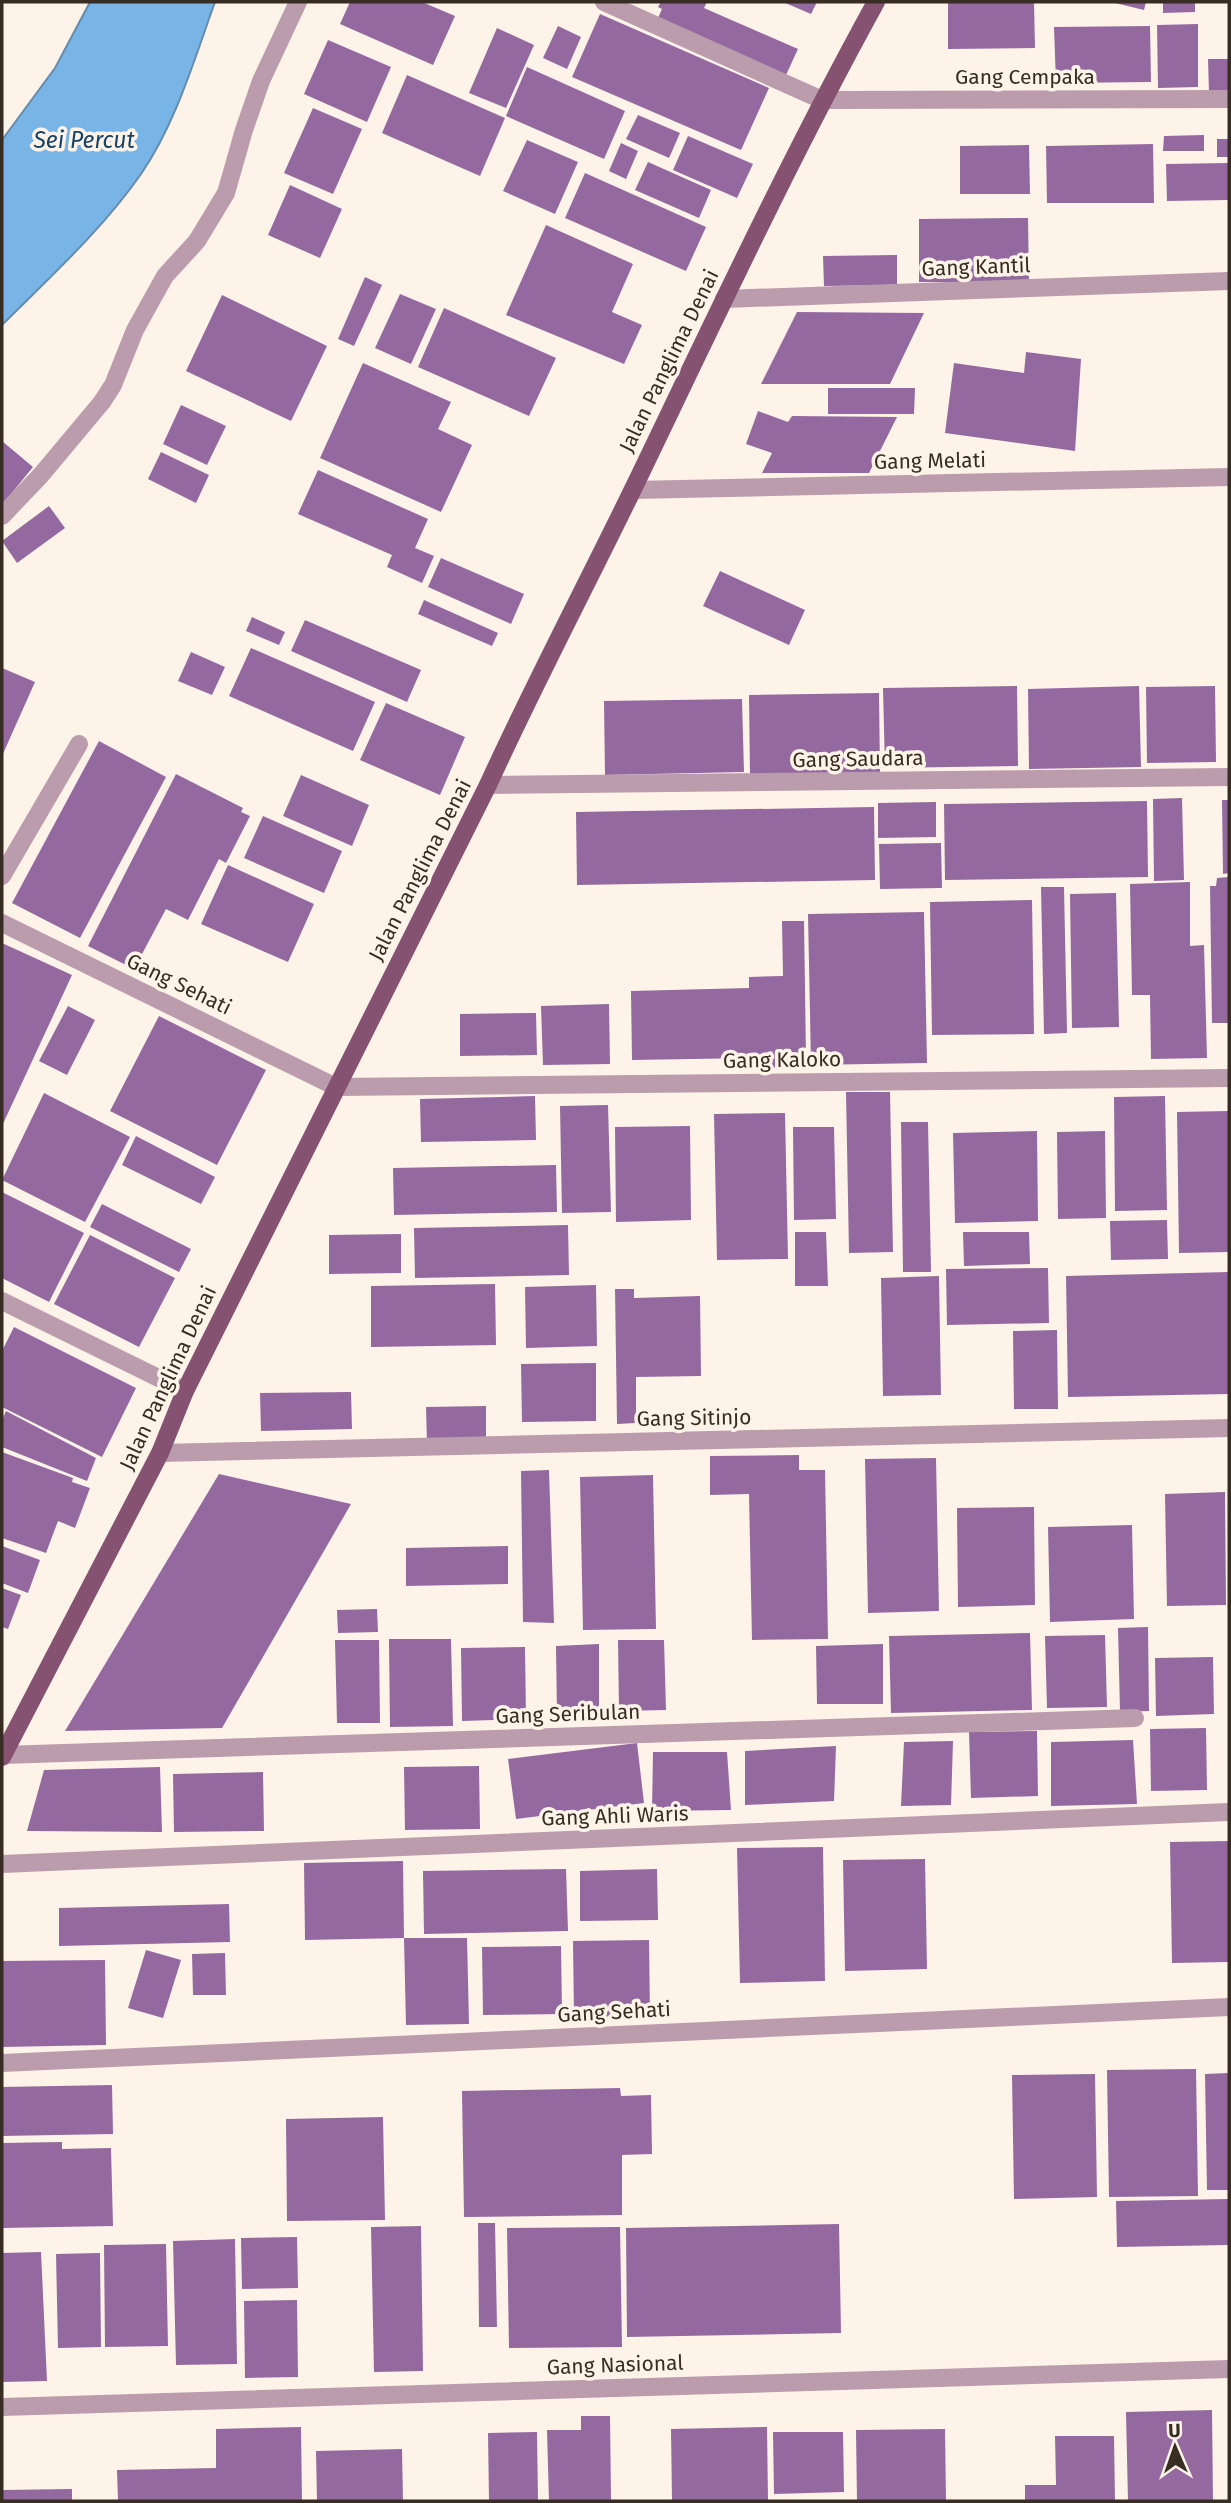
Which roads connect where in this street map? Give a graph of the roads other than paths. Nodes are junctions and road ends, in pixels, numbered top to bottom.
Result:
1 (298, 2) edge
2 (604, 2) edge
3 (876, 2) edge
4 (1229, 99) edge
5 (822, 100) junction
6 (1229, 281) edge
7 (724, 299) junction
8 (1229, 477) edge
9 (632, 490) junction
10 (2, 516) edge
11 (79, 744) dead end
12 (1229, 777) edge
13 (488, 785) junction
14 (2, 876) edge
15 (2, 923) edge
16 (1229, 1078) edge
17 (336, 1087) junction
18 (2, 1301) edge
19 (185, 1391) junction
20 (1229, 1428) edge
21 (160, 1453) junction
22 (1135, 1718) dead end
23 (2, 1756) edge
24 (1229, 1812) edge
25 (2, 1864) edge
26 (1229, 2007) edge
27 (2, 2063) edge
28 (1229, 2369) edge
29 (2, 2407) edge

1 - 10 street
2 - 5 street
3 - 5 main road, Jalan Panglima Denai
4 - 5 street, Gang Cempaka
5 - 7 main road, Jalan Panglima Denai
6 - 7 street, Gang Kantil
7 - 9 main road, Jalan Panglima Denai
8 - 9 street, Gang Melati
9 - 13 main road, Jalan Panglima Denai
11 - 14 street
12 - 13 street, Gang Saudara
13 - 17 main road, Jalan Panglima Denai
15 - 17 street, Gang Sehati
16 - 17 street, Gang Kaloko
17 - 19 main road, Jalan Panglima Denai
18 - 19 street
19 - 21 main road, Jalan Panglima Denai
20 - 21 street, Gang Sitinjo
21 - 23 main road, Jalan Panglima Denai
22 - 23 street, Gang Seribulan
24 - 25 street, Gang Ahli Waris
26 - 27 street, Gang Sehati
28 - 29 street, Gang Nasional

